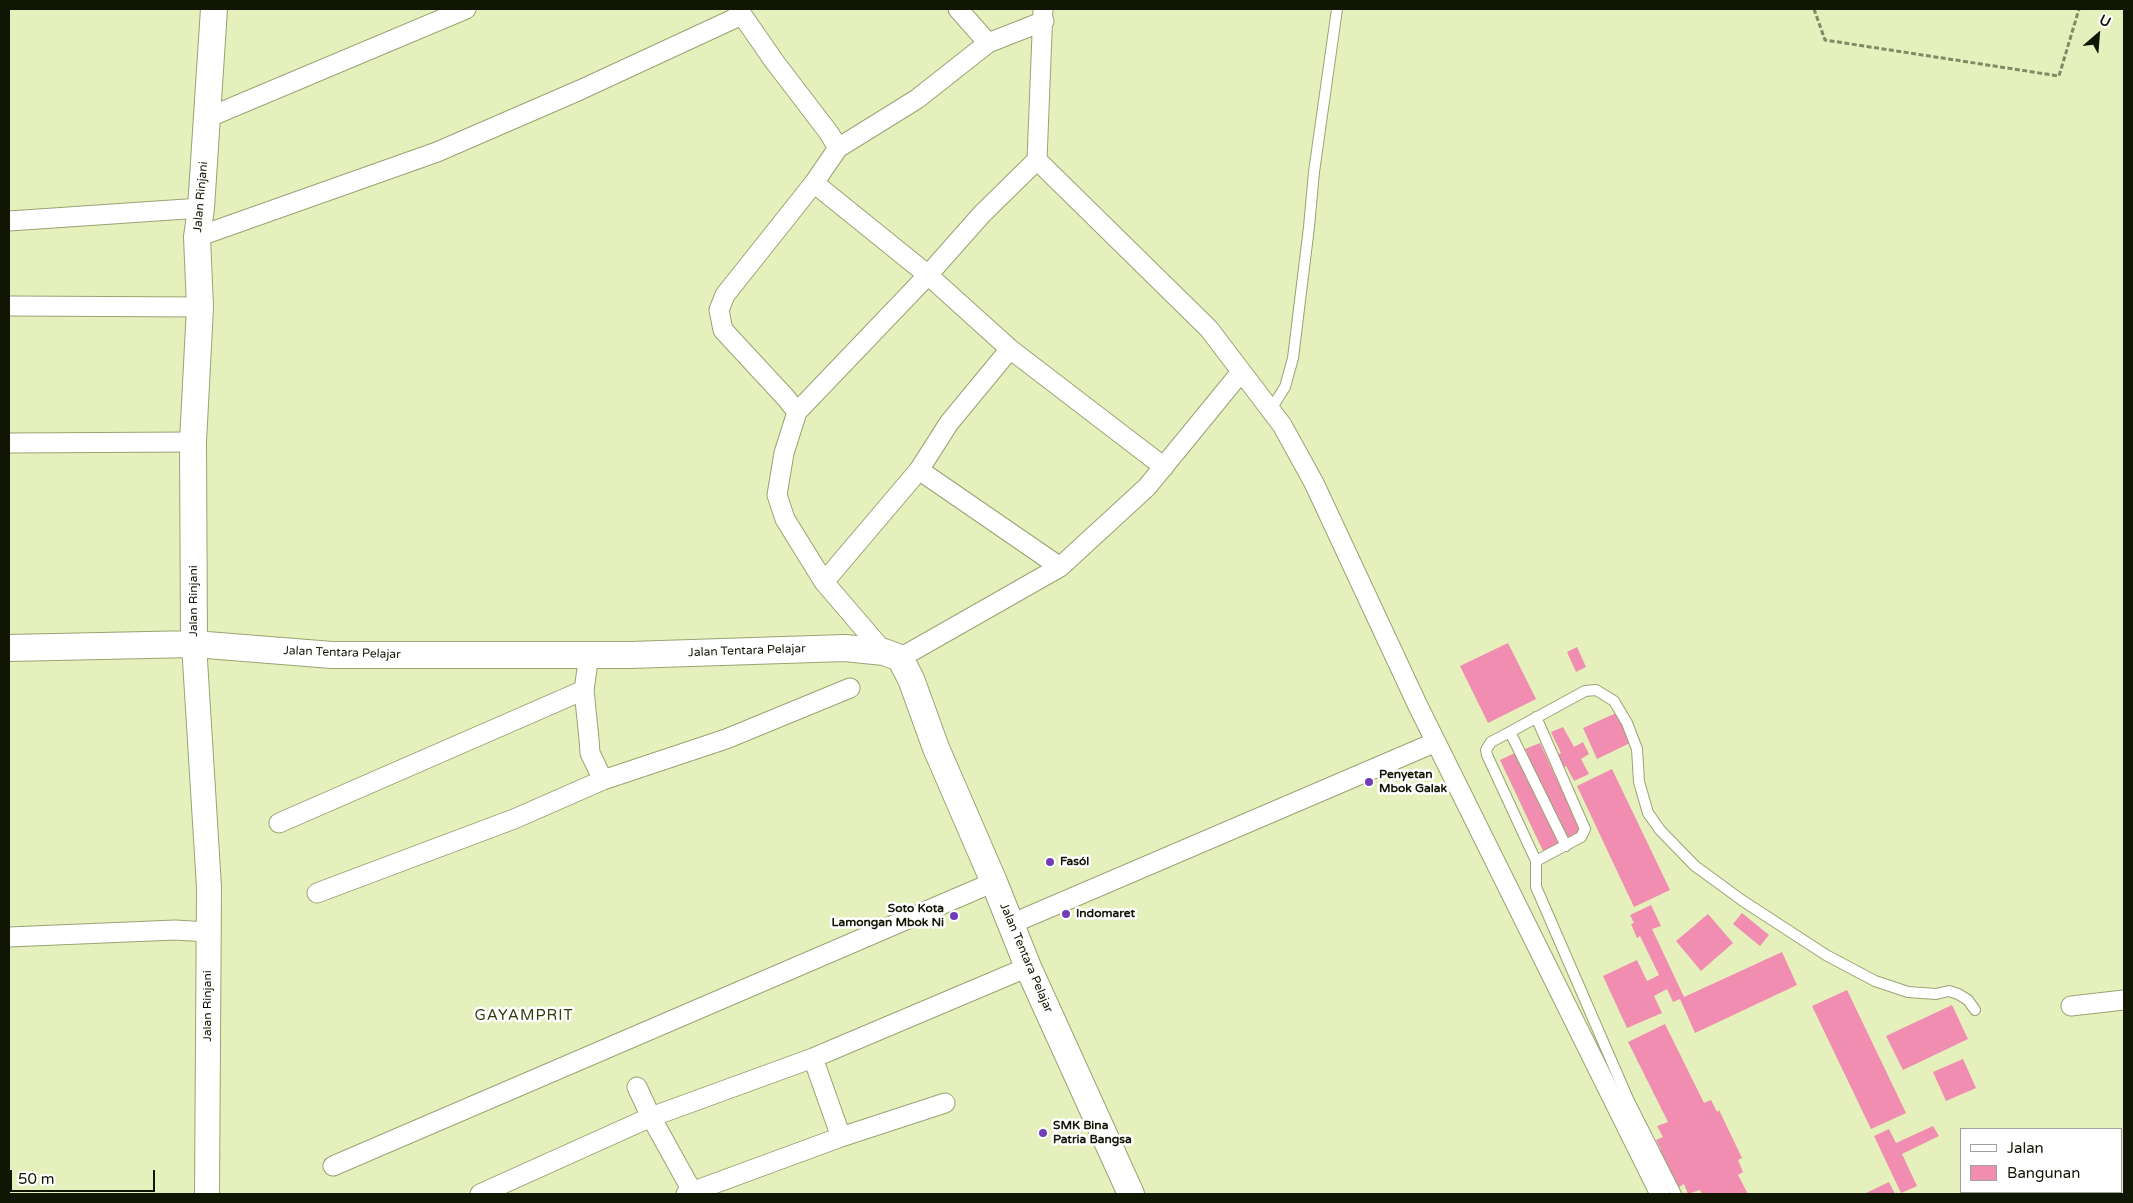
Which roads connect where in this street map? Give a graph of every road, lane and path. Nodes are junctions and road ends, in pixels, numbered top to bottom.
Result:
1 (214, 9) edge
2 (466, 9) edge
3 (958, 9) edge
4 (1337, 9) edge
5 (1814, 9) edge
6 (2079, 9) edge
7 (740, 12) edge
8 (1044, 15) edge
9 (988, 43) junction
10 (207, 118) junction
11 (838, 148) junction
12 (1037, 160) junction
13 (814, 183) junction
14 (201, 208) junction
15 (9, 220) edge
16 (197, 237) junction
17 (928, 275) junction
18 (9, 306) edge
19 (200, 307) junction
20 (1010, 349) junction
21 (1241, 372) junction
22 (1271, 409) junction
23 (797, 412) junction
24 (193, 442) junction
25 (9, 443) edge
26 (1164, 467) junction
27 (919, 470) junction
28 (1060, 568) junction
29 (824, 582) junction
30 (194, 644) junction
31 (9, 648) edge
32 (589, 655) junction
33 (892, 655) junction
34 (850, 688) dead end
35 (584, 690) junction
36 (1536, 717) junction
37 (1510, 732) junction
38 (1436, 742) junction
39 (603, 780) junction
40 (279, 823) dead end
41 (1566, 846) junction
42 (1536, 861) junction
43 (994, 882) junction
44 (317, 893) dead end
45 (1011, 924) junction
46 (208, 932) junction
47 (9, 937) edge
48 (1028, 967) junction
49 (2124, 1000) edge
50 (2071, 1006) dead end
51 (1975, 1010) dead end
52 (813, 1058) junction
53 (637, 1088) dead end
54 (945, 1103) dead end
55 (651, 1117) junction
56 (842, 1137) junction
57 (333, 1166) dead end
58 (689, 1193) edge
59 (208, 1194) edge
60 (480, 1194) edge
61 (1131, 1194) edge
62 (1660, 1194) edge
63 (1676, 1194) edge

1 - 10 main road, Jalan Rinjani
2 - 10 street
3 - 9 street
4 - 22 lane
5 - 6 path
7 - 11 street
7 - 16 street
8 - 9 street
8 - 12 street
9 - 11 street
10 - 14 main road, Jalan Rinjani
11 - 13 street
12 - 17 street
12 - 21 street
13 - 17 street
13 - 23 street
14 - 15 street
14 - 16 main road, Jalan Rinjani
16 - 19 main road, Jalan Rinjani
17 - 20 street
17 - 23 street
18 - 19 street
19 - 24 main road, Jalan Rinjani
20 - 26 street
20 - 27 street
21 - 22 street
21 - 26 street
22 - 38 street
23 - 29 street
24 - 25 street
24 - 30 main road, Jalan Rinjani
26 - 28 street
27 - 28 street
27 - 29 street
28 - 33 street
29 - 33 street
30 - 31 main road, Jalan Tentara Pelajar
30 - 32 main road, Jalan Tentara Pelajar
30 - 46 street, Jalan Rinjani
32 - 33 main road, Jalan Tentara Pelajar
32 - 35 street
33 - 43 main road, Jalan Tentara Pelajar
34 - 39 street
35 - 39 street
35 - 40 street
36 - 37 lane
36 - 41 lane
36 - 51 lane
37 - 41 lane
37 - 42 lane
38 - 45 street
38 - 62 street
39 - 44 street
41 - 42 lane
42 - 63 lane
43 - 45 main road, Jalan Tentara Pelajar
43 - 57 street
45 - 48 main road, Jalan Tentara Pelajar
46 - 47 street
46 - 59 street, Jalan Rinjani
48 - 52 street
48 - 61 main road, Jalan Tentara Pelajar
49 - 50 street
52 - 55 street
52 - 56 street
53 - 55 street
54 - 56 street
55 - 58 street
55 - 60 street
56 - 58 street

